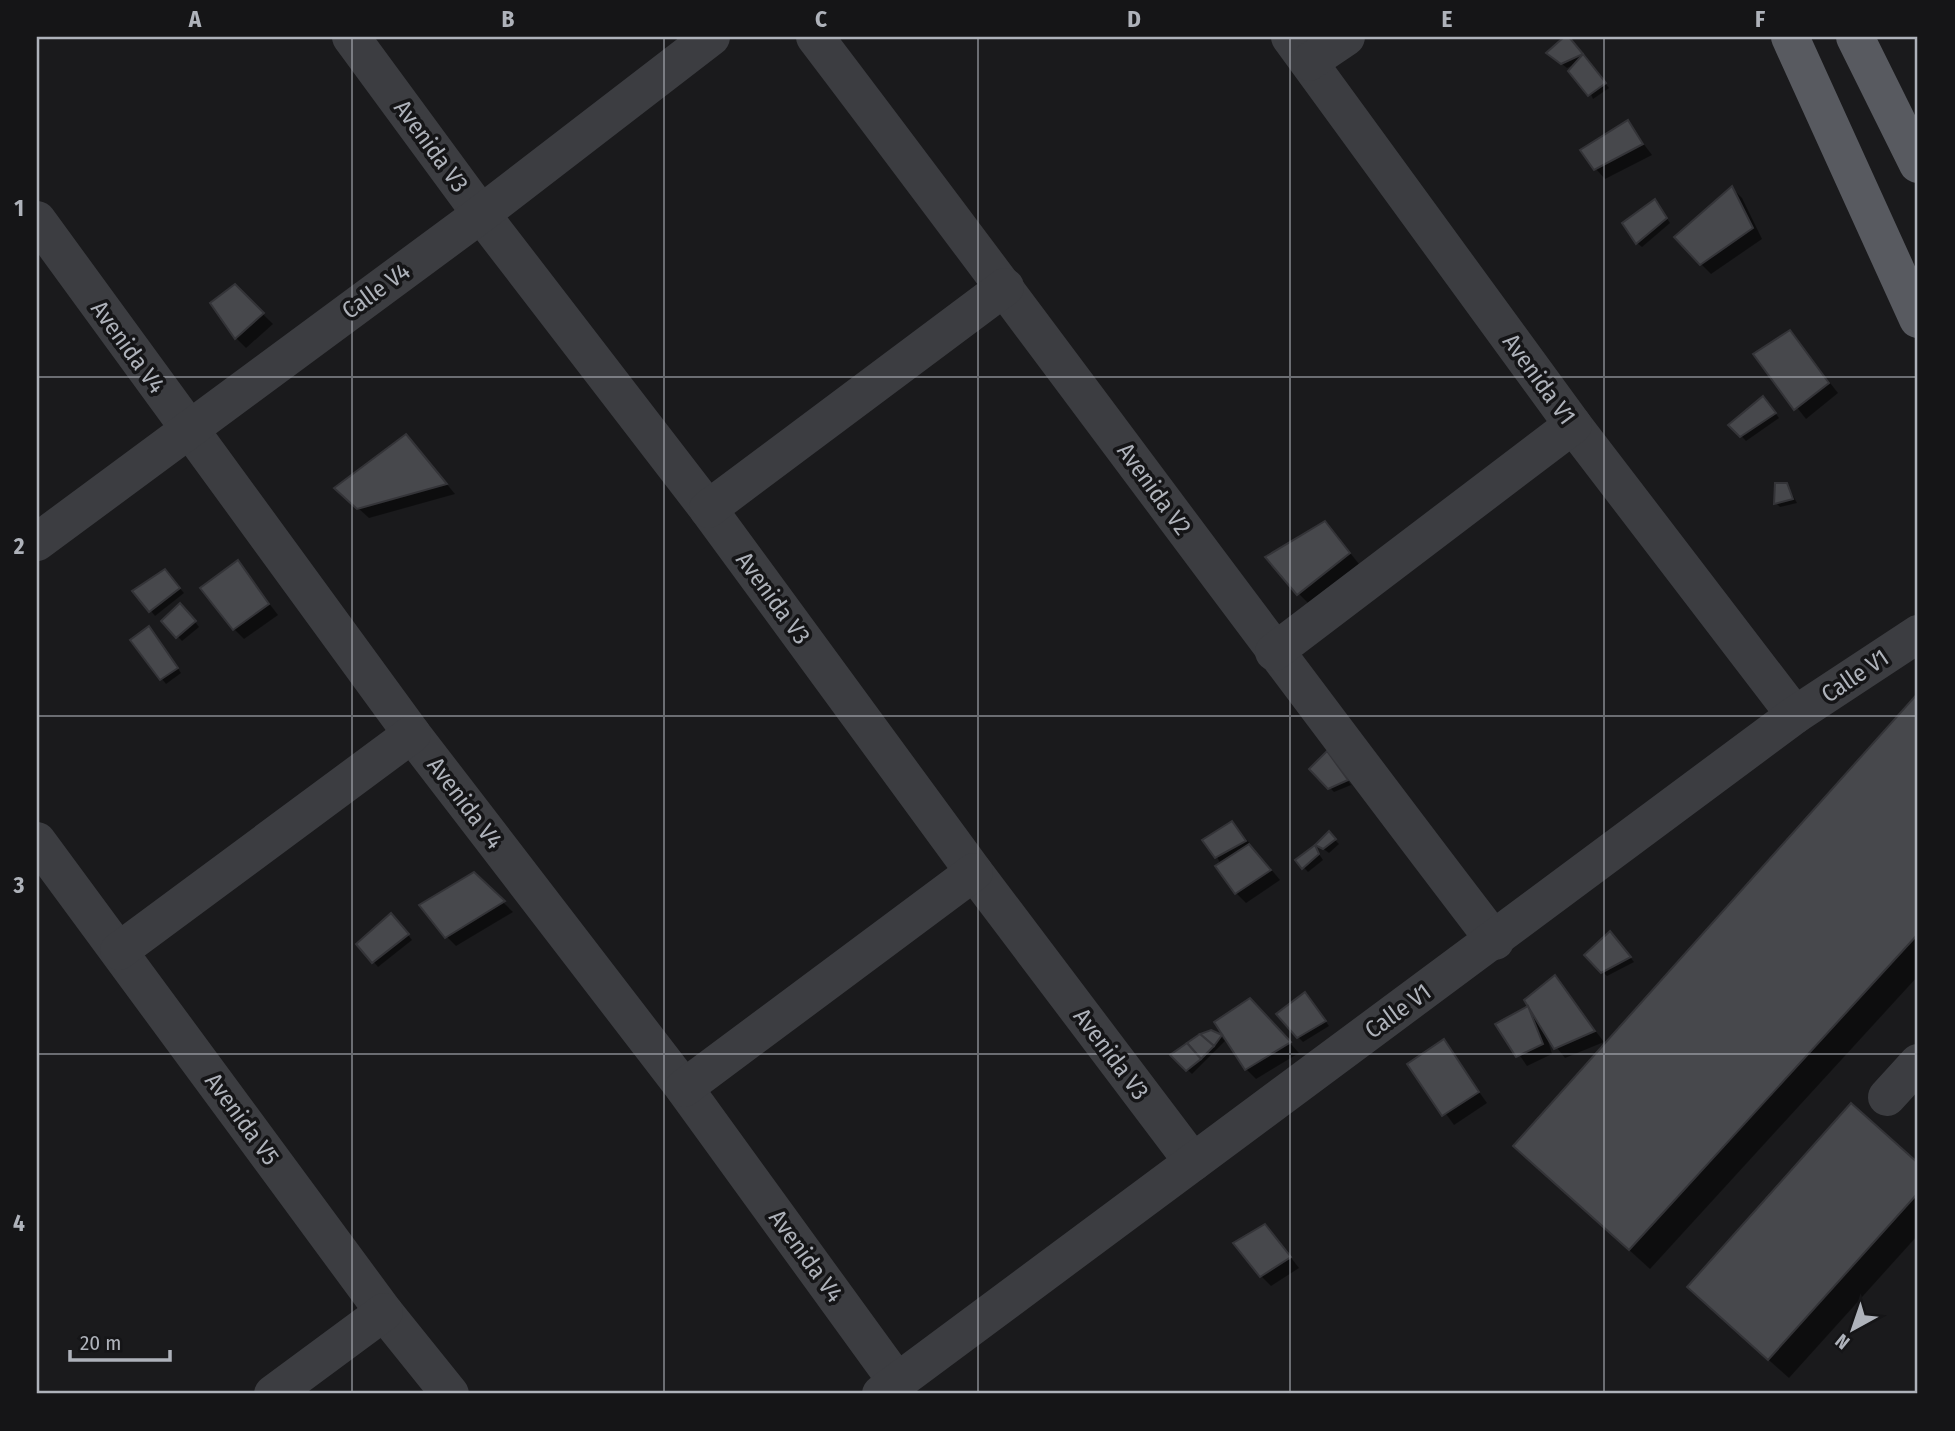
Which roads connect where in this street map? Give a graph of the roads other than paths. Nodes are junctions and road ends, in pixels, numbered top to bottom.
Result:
1 (351, 37) edge
2 (712, 37) edge
3 (815, 37) edge
4 (1346, 37) edge
5 (1790, 37) edge
6 (1855, 37) edge
7 (1299, 49) edge
8 (1918, 164) edge
9 (481, 214) junction
10 (37, 220) edge
11 (1005, 287) junction
12 (1918, 319) edge
13 (1573, 425) junction
14 (187, 429) junction
15 (708, 509) junction
16 (37, 542) edge
17 (1918, 634) edge
18 (1274, 652) junction
19 (1796, 715) junction
20 (412, 734) junction
21 (37, 841) edge
22 (974, 872) junction
23 (1495, 941) junction
24 (119, 951) junction
25 (1918, 1063) edge
26 (684, 1088) junction
27 (1887, 1097) dead end
28 (1193, 1162) junction
29 (384, 1312) junction
30 (890, 1389) edge
31 (273, 1394) edge
32 (450, 1394) edge

1 - 9 street, Avenida V3
2 - 9 street, Calle V4
3 - 11 street, Avenida V2
4 - 7 street
5 - 12 main road
6 - 8 main road
7 - 13 street, Avenida V1
9 - 14 street, Calle V4
9 - 15 street, Avenida V3
10 - 14 street, Avenida V4
11 - 15 street
11 - 18 street, Avenida V2
13 - 18 street
13 - 19 street, Avenida V1
14 - 16 street, Calle V4
14 - 20 street, Avenida V4
15 - 22 street, Avenida V3
17 - 19 street, Calle V1
18 - 23 street, Avenida V2
19 - 23 street, Calle V1
20 - 24 street
20 - 26 street, Avenida V4
21 - 24 street, Avenida V5
22 - 26 street
22 - 28 street, Avenida V3
23 - 28 street, Calle V1
24 - 29 street, Avenida V5
25 - 27 street
26 - 30 street, Avenida V4
28 - 30 street, Calle V1
29 - 31 street
29 - 32 street, Avenida V5

